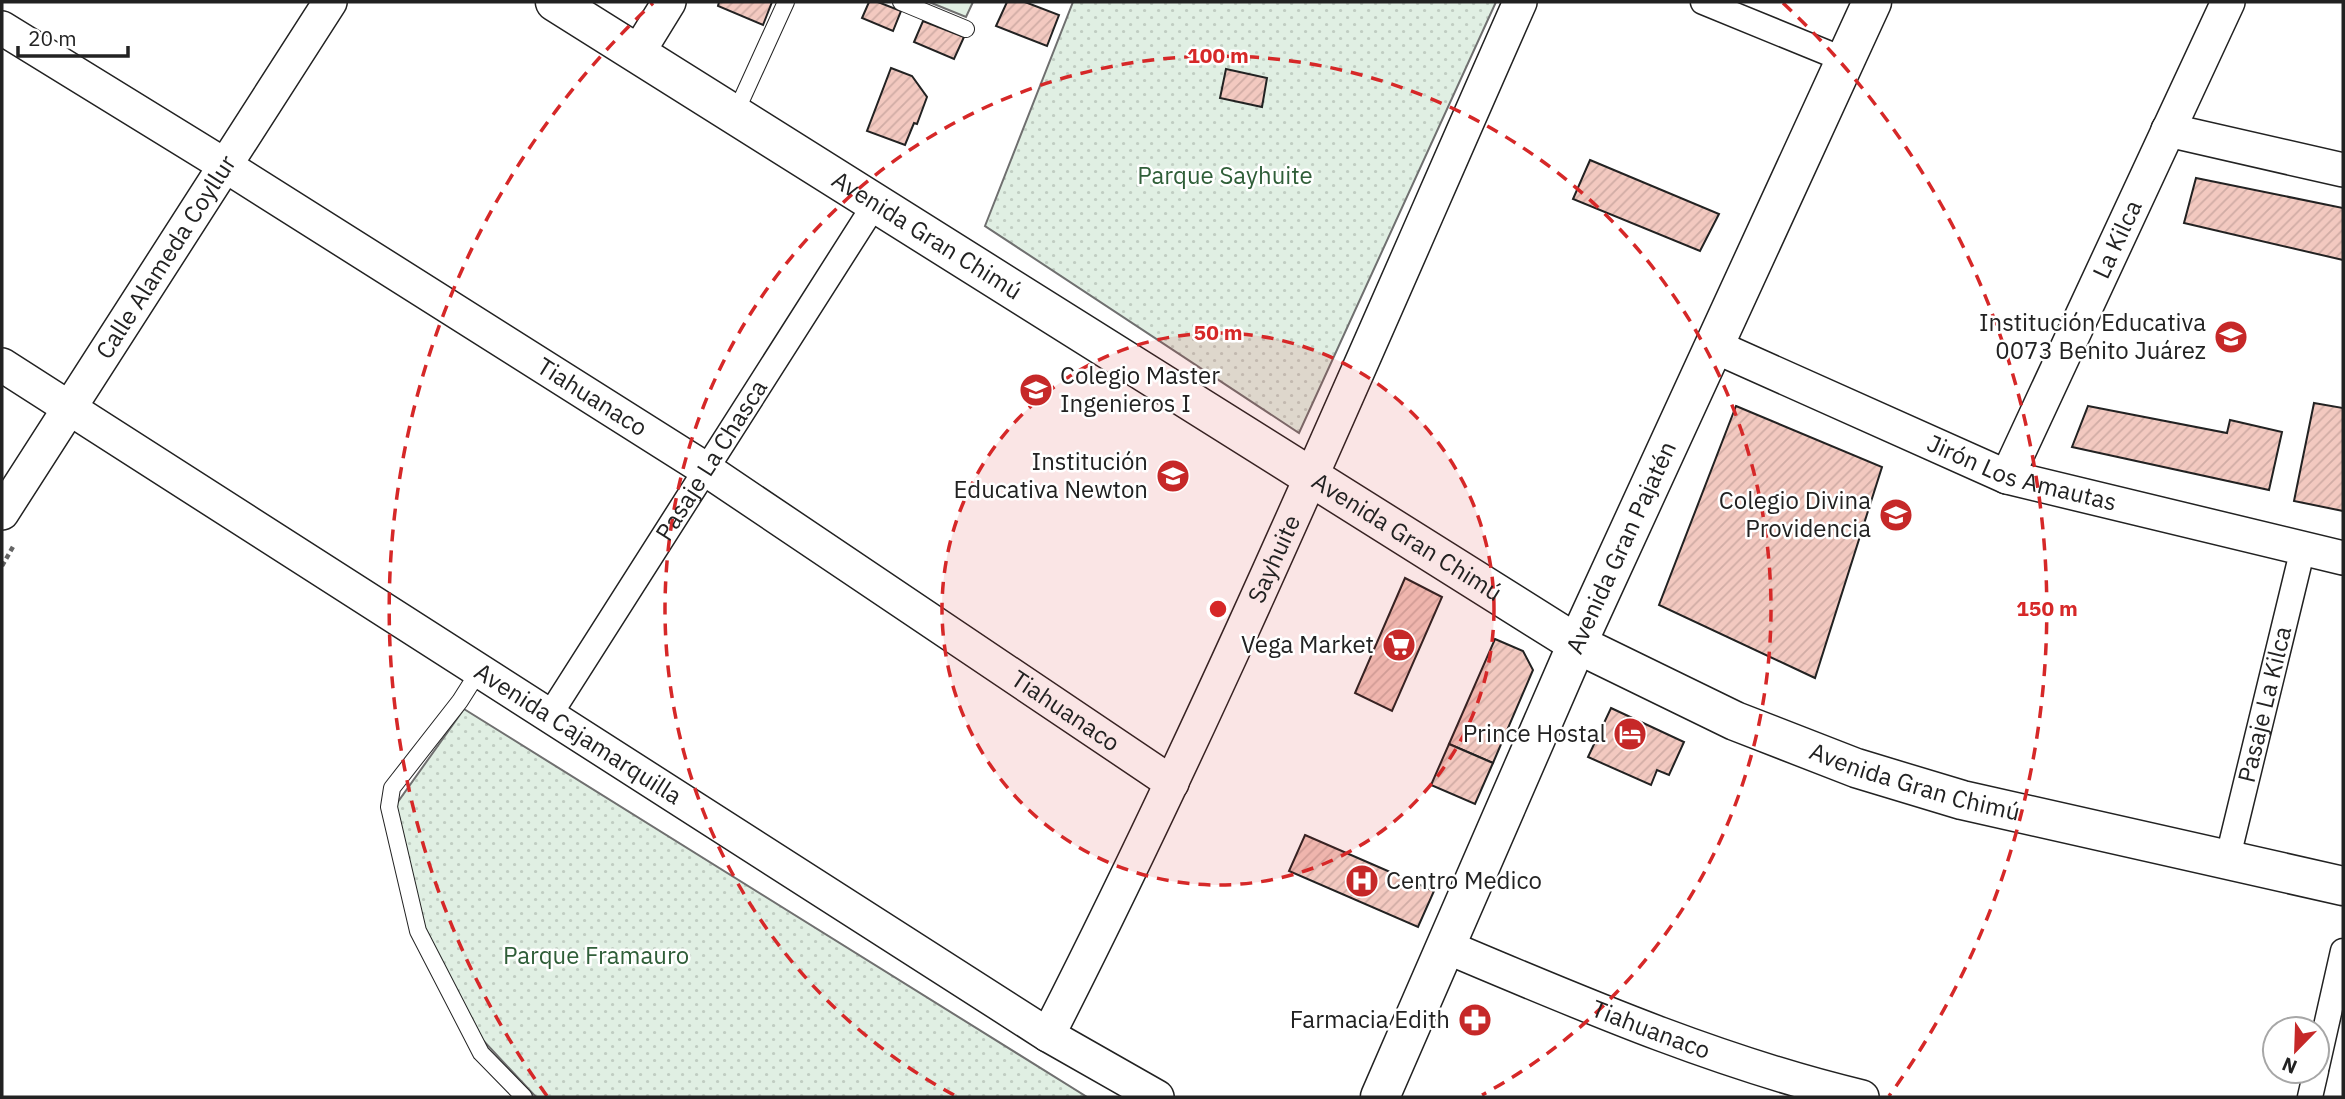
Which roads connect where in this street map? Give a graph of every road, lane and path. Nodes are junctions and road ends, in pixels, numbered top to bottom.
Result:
1 (330, 2) edge
2 (555, 2) edge
3 (669, 2) edge
4 (786, 2) edge
5 (901, 2) edge
6 (1520, 2) edge
7 (1703, 2) edge
8 (1872, 2) edge
9 (2228, 2) edge
10 (2, 29) edge
11 (966, 29) dead end
12 (637, 54) junction
13 (1845, 60) junction
14 (734, 115) junction
15 (2168, 130) junction
16 (226, 166) junction
17 (2343, 170) edge
18 (875, 204) junction
19 (1714, 346) junction
20 (2, 365) edge
21 (69, 408) junction
22 (707, 470) junction
23 (1311, 477) junction
24 (2007, 477) junction
25 (2, 513) edge
26 (2303, 548) junction
27 (2343, 558) edge
28 (1577, 644) junction
29 (479, 671) junction
30 (549, 716) junction
31 (1172, 783) junction
32 (2227, 861) junction
33 (2343, 886) edge
34 (1447, 947) junction
35 (2343, 951) edge
36 (2329, 1015) edge
37 (1048, 1035) junction
38 (524, 1097) edge
39 (1157, 1097) edge
40 (1380, 1097) edge
41 (1862, 1097) edge

1 - 16 street, Calle Alameda Coyllur
2 - 12 street, Avenida Gran Chimú
3 - 12 street
4 - 14 lane
5 - 11 lane
6 - 23 street, Sayhuite
7 - 13 street
8 - 13 street, Avenida Gran Pajatén
9 - 15 street, La Kilca
10 - 16 street, Tiahuanaco
12 - 14 street, Avenida Gran Chimú
13 - 19 street, Avenida Gran Pajatén
14 - 18 street, Avenida Gran Chimú
15 - 17 street
15 - 24 street, La Kilca
16 - 21 street, Calle Alameda Coyllur
16 - 22 street, Tiahuanaco
18 - 22 street, Pasaje La Chasca
18 - 23 street, Avenida Gran Chimú
19 - 24 street, Jirón Los Amautas
19 - 28 street, Avenida Gran Pajatén
20 - 21 street, Avenida Cajamarquilla
21 - 25 street, Calle Alameda Coyllur
21 - 29 street, Avenida Cajamarquilla
22 - 30 street, Pasaje La Chasca
22 - 31 street, Tiahuanaco
23 - 28 street, Avenida Gran Chimú
23 - 31 street, Sayhuite
24 - 26 street, Jirón Los Amautas
26 - 27 street, Jirón Los Amautas
26 - 32 street, Pasaje La Kilca
28 - 32 street, Avenida Gran Chimú
28 - 34 street, Avenida Gran Pajatén
29 - 30 street, Avenida Cajamarquilla
29 - 38 lane
30 - 37 street, Avenida Cajamarquilla
31 - 37 street, Sayhuite
32 - 33 street, Avenida Gran Chimú
34 - 40 street, Avenida Gran Pajatén
34 - 41 street, Tiahuanaco
35 - 36 street
37 - 39 street, Avenida Cajamarquilla

